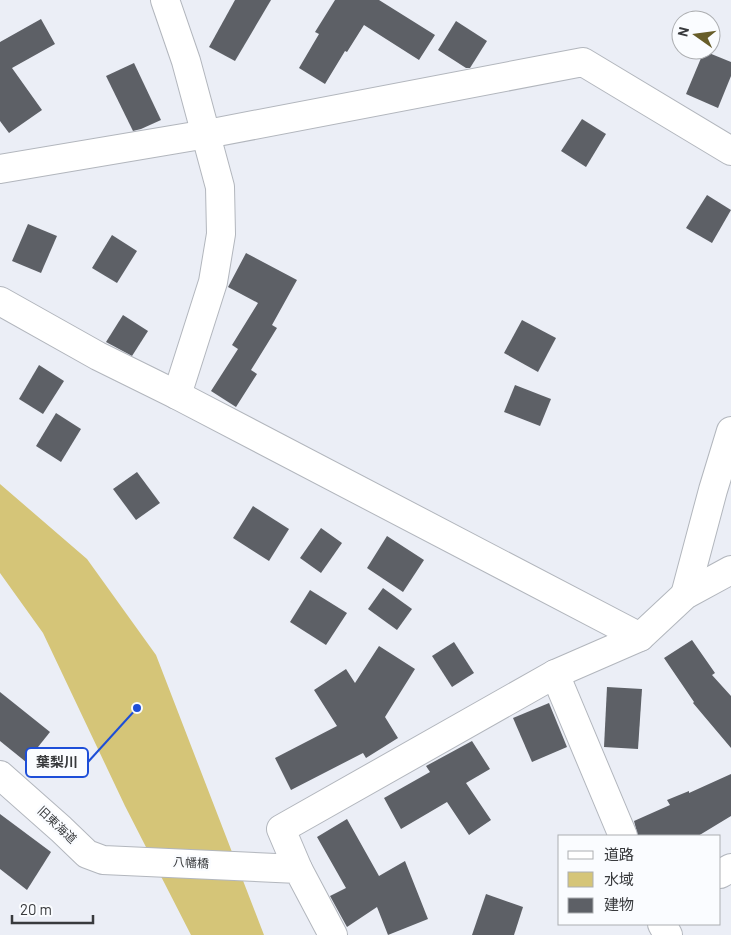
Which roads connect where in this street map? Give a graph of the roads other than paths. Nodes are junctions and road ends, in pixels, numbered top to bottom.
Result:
1 (165, 0) edge
2 (206, 134) junction
3 (731, 151) edge
4 (0, 170) edge
5 (0, 301) edge
6 (178, 395) junction
7 (731, 431) edge
8 (731, 570) edge
9 (685, 595) junction
10 (640, 636) junction
11 (556, 674) junction
12 (0, 775) edge
13 (623, 835) edge
14 (120, 860) joint
15 (298, 868) junction
16 (333, 935) edge

1 - 2 street
2 - 3 street
2 - 4 street
2 - 6 street
5 - 6 street
6 - 10 street
7 - 9 street
8 - 9 street
9 - 10 street
10 - 11 street
11 - 13 street
11 - 15 street
12 - 14 street, 旧東海道
14 - 15 street, 八幡橋
15 - 16 street

